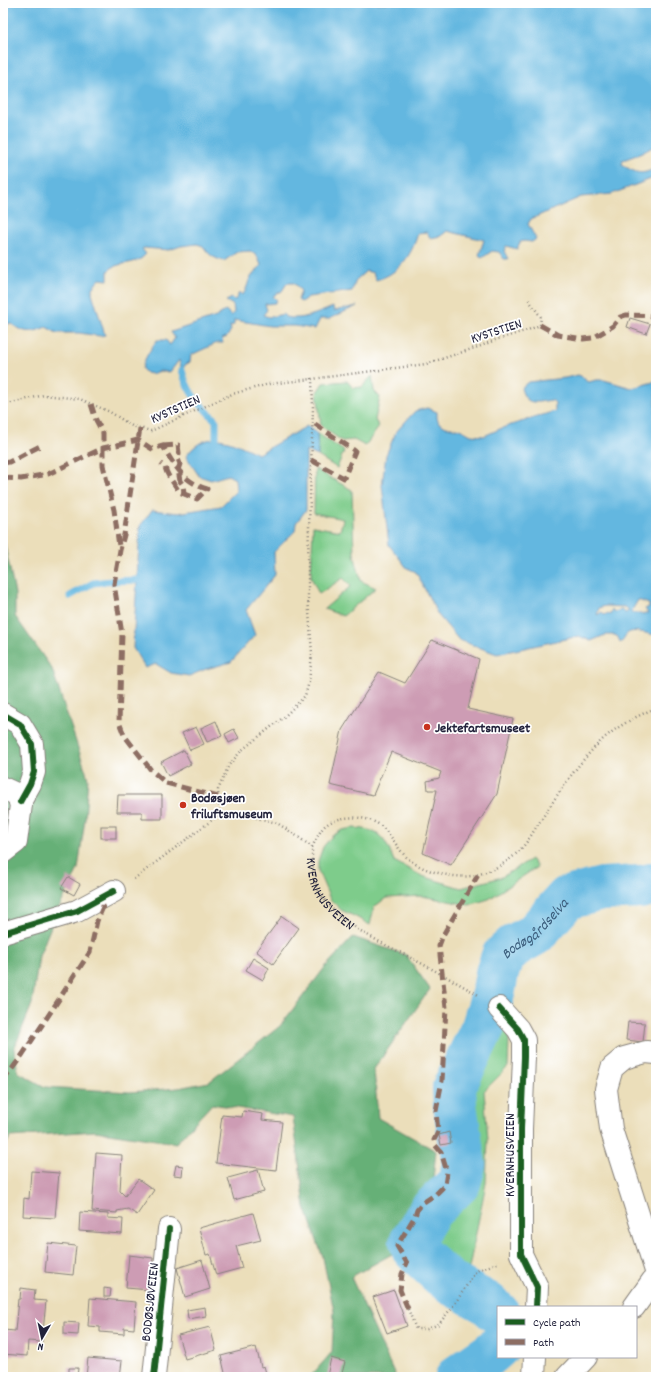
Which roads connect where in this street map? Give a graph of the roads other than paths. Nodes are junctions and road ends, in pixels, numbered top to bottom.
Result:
1 (3, 714) edge
2 (3, 788) edge
3 (20, 802) junction
4 (3, 852) edge
5 (114, 891) road end
6 (3, 933) edge
7 (499, 1008) dead end
8 (656, 1053) edge
9 (169, 1229) dead end
10 (656, 1271) edge
11 (656, 1276) edge
12 (536, 1306) edge
13 (635, 1306) edge
14 (535, 1358) edge
15 (585, 1358) edge
16 (154, 1377) edge
17 (534, 1377) edge
18 (567, 1377) edge

1 - 3 street
2 - 3 street
3 - 4 street
5 - 6 street
7 - 12 street, KVERNHUSVEIEN
8 - 10 street
9 - 16 street, BODØSJØVEIEN
11 - 13 street
14 - 17 street
15 - 18 street

